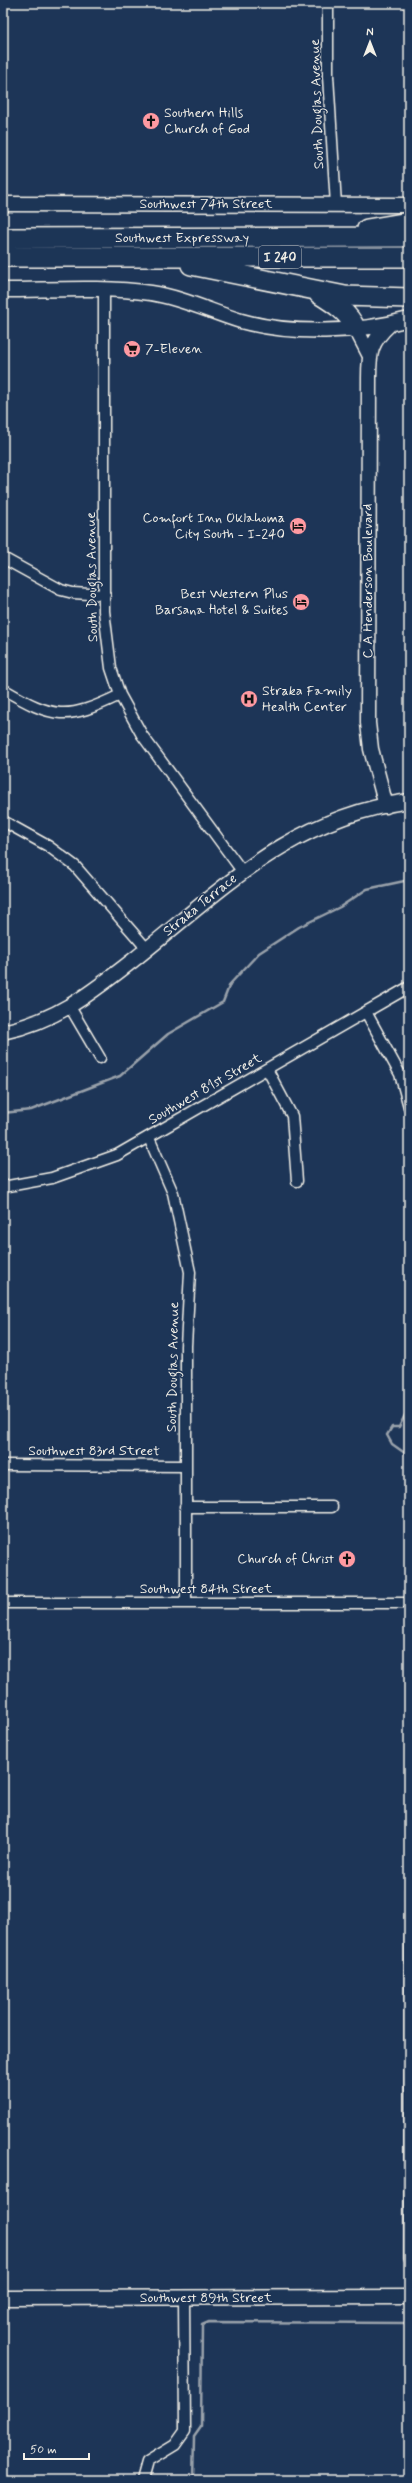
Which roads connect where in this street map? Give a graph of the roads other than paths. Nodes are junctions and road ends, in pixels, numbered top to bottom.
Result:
1 (328, 3) edge
2 (3, 204) edge
3 (336, 205) junction
4 (409, 205) edge
5 (409, 222) edge
6 (319, 237) junction
7 (409, 237) edge
8 (3, 238) edge
9 (3, 257) edge
10 (152, 257) junction
11 (409, 257) edge
12 (3, 290) edge
13 (104, 290) junction
14 (313, 291) junction
15 (409, 298) edge
16 (409, 319) edge
17 (390, 324) junction
18 (356, 329) junction
19 (369, 354) junction
20 (3, 558) edge
21 (104, 595) junction
22 (3, 689) edge
23 (120, 695) junction
24 (409, 801) edge
25 (386, 806) junction
26 (3, 821) edge
27 (242, 871) junction
28 (147, 949) junction
29 (409, 987) edge
30 (70, 1008) junction
31 (366, 1012) junction
32 (3, 1031) edge
33 (100, 1058) dead end
34 (268, 1069) junction
35 (409, 1107) edge
36 (150, 1138) junction
37 (297, 1181) dead end
38 (3, 1186) edge
39 (3, 1465) edge
40 (186, 1466) junction
41 (185, 1507) junction
42 (332, 1507) dead end
43 (3, 1603) edge
44 (409, 1603) edge
45 (186, 1604) junction
46 (409, 2297) edge
47 (3, 2298) edge
48 (184, 2298) junction
49 (142, 2480) edge

1 - 3 street, South Douglas Avenue
2 - 3 main road, Southwest 74th Street
3 - 4 main road, Southwest 74th Street
5 - 6 highway
6 - 7 highway, Southwest Expressway / I 240
6 - 8 highway, Southwest Expressway / I 240
9 - 10 highway, Southwest Expressway / I 240
10 - 11 highway, Southwest Expressway / I 240
10 - 14 highway
12 - 13 main road
13 - 18 main road
13 - 21 street, South Douglas Avenue
14 - 15 highway
14 - 18 highway
16 - 17 main road
17 - 18 main road
17 - 19 main road, C A Henderson Boulevard
18 - 19 main road, C A Henderson Boulevard
19 - 25 main road, C A Henderson Boulevard
20 - 21 street
21 - 23 street, South Douglas Avenue
22 - 23 street
23 - 27 street, South Douglas Avenue
24 - 25 main road, Straka Terrace
25 - 27 main road, Straka Terrace
26 - 28 street
27 - 28 main road, Straka Terrace
28 - 30 main road, Straka Terrace
29 - 31 street, Southwest 81st Street
30 - 32 main road, Straka Terrace
30 - 33 street
31 - 34 street, Southwest 81st Street
31 - 35 street
34 - 36 street, Southwest 81st Street
34 - 37 street
36 - 38 street, Southwest 81st Street
36 - 40 street, South Douglas Avenue
39 - 40 street, Southwest 83rd Street
40 - 41 street, South Douglas Avenue
41 - 42 street
41 - 45 street, South Douglas Avenue
43 - 45 street, Southwest 84th Street
44 - 45 street, Southwest 84th Street
46 - 48 main road, Southwest 89th Street
47 - 48 main road, Southwest 89th Street
48 - 49 street

